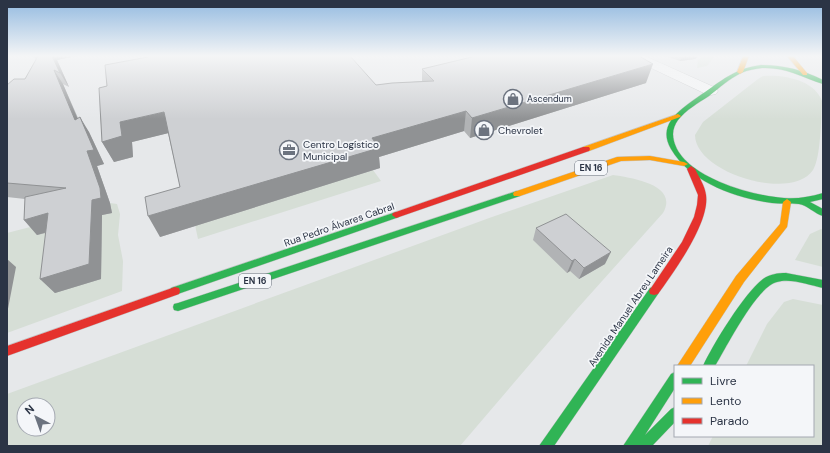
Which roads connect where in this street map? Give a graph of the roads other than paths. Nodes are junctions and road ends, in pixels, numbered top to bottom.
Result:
1 (681, 77) edge
2 (732, 77) edge
3 (711, 91) junction
4 (678, 116) junction
5 (688, 166) junction
6 (823, 196) edge
7 (787, 202) junction
8 (803, 202) junction
9 (823, 213) edge
10 (823, 284) edge
11 (172, 308) dead end
12 (7, 351) edge
13 (684, 365) edge
14 (710, 365) edge
15 (674, 380) edge
16 (674, 414) edge
17 (546, 446) edge
18 (630, 446) edge
19 (643, 446) edge

1 - 3 street
2 - 3 main road, EN 16
3 - 4 main road, EN 16
4 - 5 main road, EN 16
4 - 12 main road, Rua Pedro Álvares Cabral / EN 16
5 - 7 main road, EN 16
5 - 11 main road, EN 16
5 - 17 main road, Avenida Manuel Abreu Lameira
6 - 8 main road, EN 16
7 - 8 main road, EN 16
7 - 13 main road
8 - 9 main road
10 - 14 main road
15 - 18 main road
16 - 19 main road

